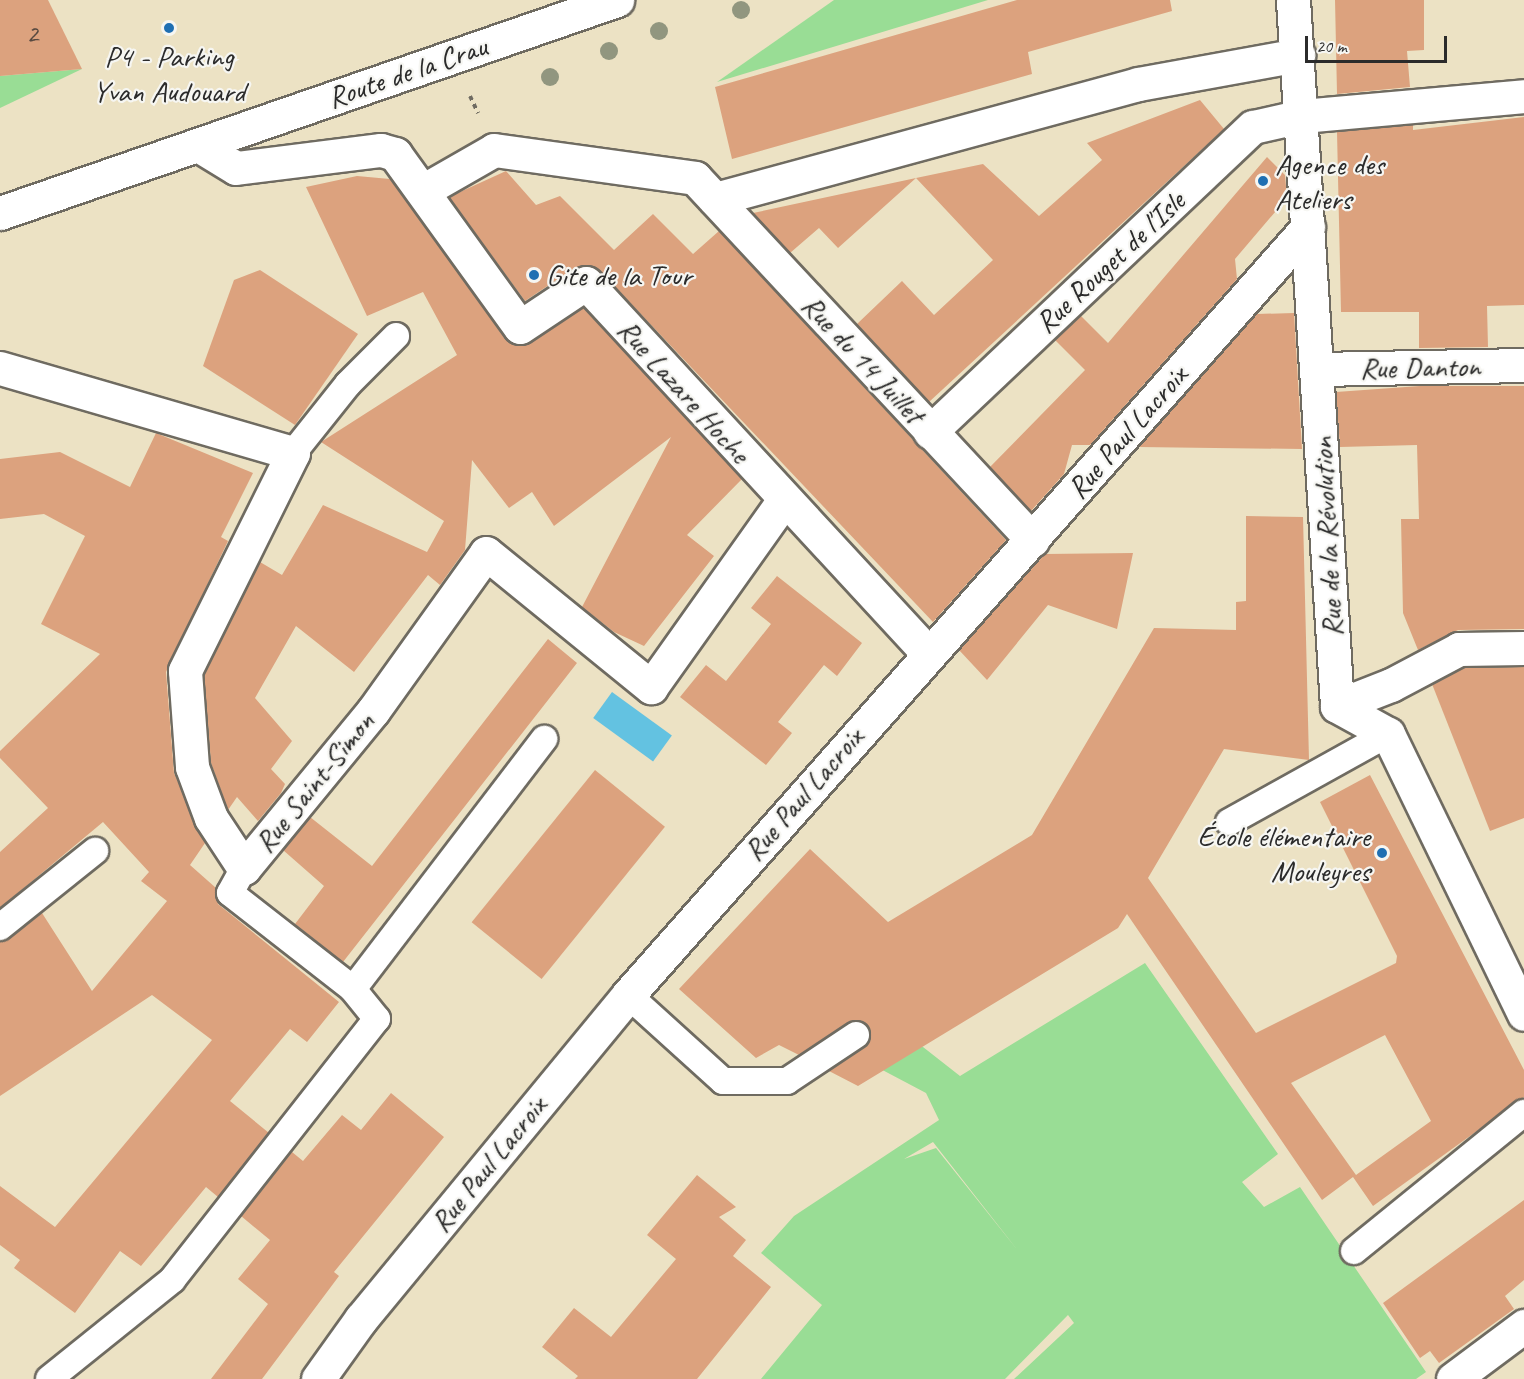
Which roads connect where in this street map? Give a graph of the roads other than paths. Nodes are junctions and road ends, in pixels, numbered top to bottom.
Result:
1 (617, 0) edge
2 (1293, 0) edge
3 (1298, 55) junction
4 (1524, 96) edge
5 (1302, 116) junction
6 (198, 145) junction
7 (705, 188) junction
8 (426, 189) junction
9 (0, 213) edge
10 (1308, 227) junction
11 (396, 336) dead end
12 (1524, 364) edge
13 (0, 368) edge
14 (1317, 369) junction
15 (930, 432) junction
16 (292, 453) junction
17 (783, 501) junction
18 (1032, 540) junction
19 (1524, 648) edge
20 (927, 652) junction
21 (1337, 706) junction
22 (1388, 734) junction
23 (544, 739) dead end
24 (1229, 822) dead end
25 (94, 851) dead end
26 (244, 868) junction
27 (0, 927) edge
28 (353, 989) junction
29 (628, 995) junction
30 (1524, 1014) edge
31 (856, 1035) dead end
32 (1524, 1113) edge
33 (1354, 1251) dead end
34 (1524, 1326) edge
35 (49, 1379) edge
36 (318, 1379) edge
37 (1453, 1379) edge

1 - 6 street, Route de la Crau
2 - 3 street, Rue de la Révolution
3 - 5 street, Rue de la Révolution
3 - 7 street
4 - 5 street, Rue Rouget de l'Isle
5 - 10 street, Rue de la Révolution
5 - 15 street, Rue Rouget de l'Isle
6 - 8 street, Route de la Crau
6 - 9 street, Route de la Crau
7 - 8 street
7 - 15 street, Rue du 14 Juillet
8 - 17 street, Rue Lazare Hoche
10 - 14 street, Rue de la Révolution
10 - 18 street, Rue Paul Lacroix
11 - 16 lane
12 - 14 street, Rue Danton
13 - 16 street
14 - 21 street, Rue de la Révolution
15 - 18 street, Rue du 14 Juillet
16 - 26 street, Rue Saint-Simon
17 - 20 street, Rue Lazare Hoche
17 - 26 street, Rue Saint-Simon
18 - 20 street, Rue Paul Lacroix
19 - 21 street
20 - 29 street, Rue Paul Lacroix
21 - 22 street
22 - 24 lane
22 - 30 street
23 - 28 lane
25 - 27 lane
26 - 28 lane
28 - 35 lane
29 - 31 lane
29 - 36 street, Rue Paul Lacroix
32 - 33 lane
34 - 37 street

